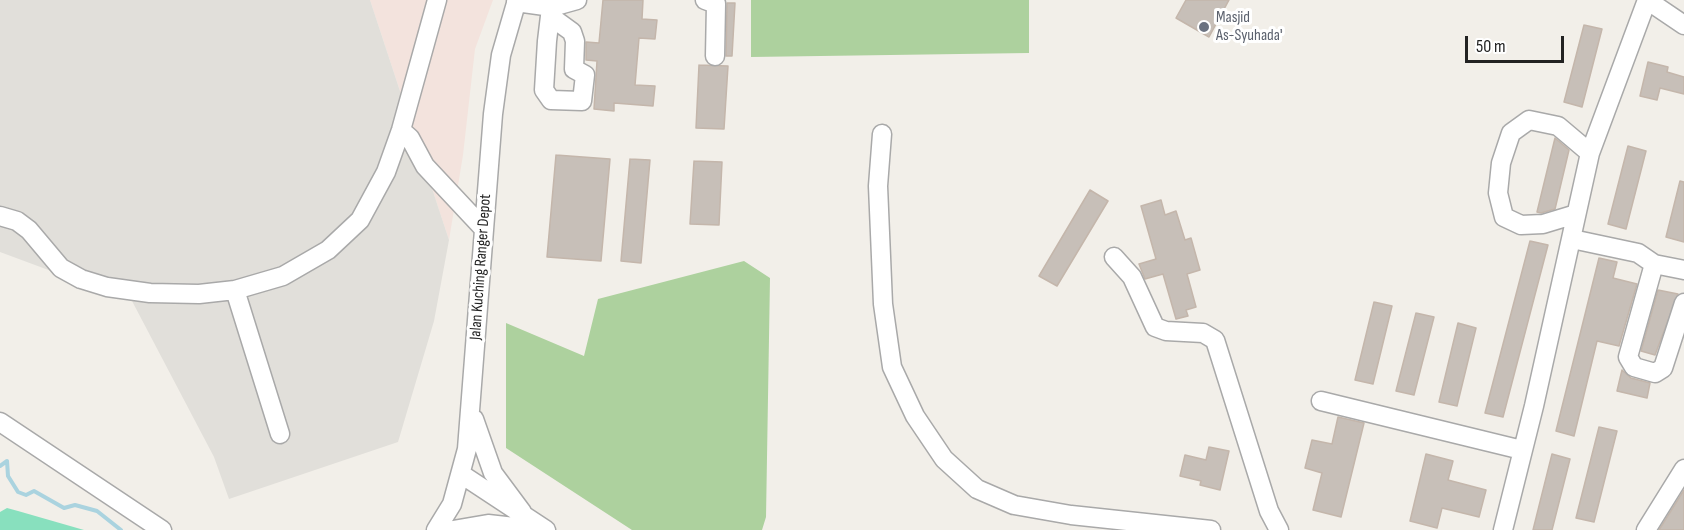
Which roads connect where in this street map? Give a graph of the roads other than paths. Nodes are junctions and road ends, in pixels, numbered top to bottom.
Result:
1 (437, 0) edge
2 (578, 0) edge
3 (705, 0) edge
4 (1647, 0) edge
5 (516, 1) edge
6 (551, 12) junction
7 (1684, 25) edge
8 (715, 56) dead end
9 (546, 67) junction
10 (574, 69) junction
11 (401, 130) junction
12 (882, 134) dead end
13 (1590, 153) junction
14 (1576, 214) junction
15 (0, 216) edge
16 (484, 229) junction
17 (1572, 239) junction
18 (1114, 257) dead end
19 (1654, 264) junction
20 (1684, 270) edge
21 (235, 290) junction
22 (1684, 303) edge
23 (1321, 401) dead end
24 (470, 408) junction
25 (0, 422) edge
26 (280, 434) dead end
27 (1522, 450) junction
28 (1684, 469) edge
29 (461, 474) junction
30 (522, 512) junction
31 (162, 530) edge
32 (436, 530) edge
33 (453, 530) edge
34 (545, 530) edge
35 (1211, 530) edge
36 (1279, 530) edge
37 (1503, 530) edge
38 (1646, 530) edge

1 - 11 street
2 - 6 street
3 - 8 street
4 - 7 street
4 - 13 street
5 - 6 street
5 - 16 street, Jalan Kuching Ranger Depot
6 - 9 street
6 - 10 street
9 - 10 street
9 - 10 street
11 - 16 street
11 - 21 street
12 - 35 street
13 - 14 street
13 - 14 street
14 - 17 street
15 - 21 street
16 - 24 street, Jalan Kuching Ranger Depot
17 - 19 street
17 - 27 street
18 - 36 street
19 - 20 street
19 - 22 street
21 - 26 street
23 - 27 street
24 - 29 street, Jalan Kuching Ranger Depot
24 - 30 street
25 - 31 street
27 - 37 street
28 - 38 street
29 - 30 street
29 - 32 street, Jalan Kuching Ranger Depot
30 - 34 street
33 - 34 street

